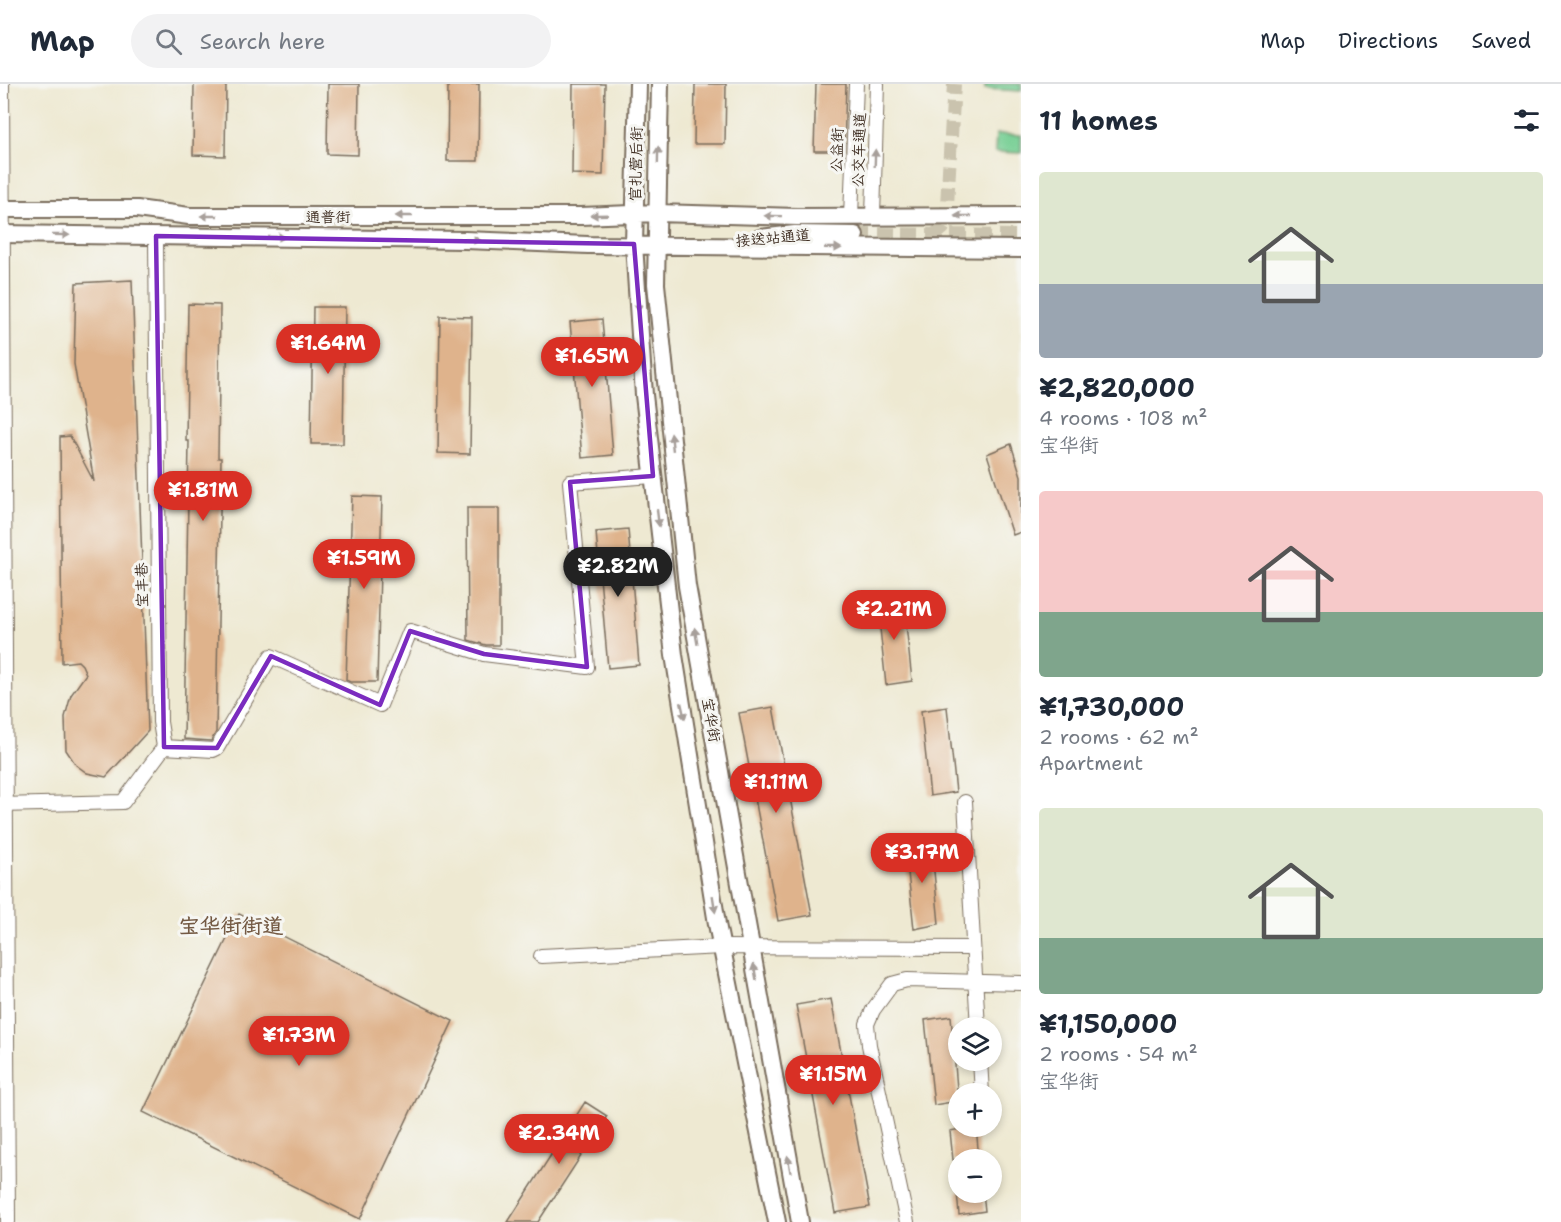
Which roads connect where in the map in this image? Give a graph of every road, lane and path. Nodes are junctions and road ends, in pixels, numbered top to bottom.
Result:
1 (2, 84) edge
2 (638, 84) edge
3 (660, 84) edge
4 (856, 84) edge
5 (877, 84) edge
6 (1, 209) edge
7 (635, 213) junction
8 (657, 213) junction
9 (873, 216) junction
10 (1021, 216) edge
11 (851, 217) junction
12 (1, 234) edge
13 (855, 235) tunnel mouth
14 (156, 236) junction
15 (634, 244) junction
16 (656, 245) junction
17 (691, 246) junction
18 (1021, 249) edge
19 (653, 476) junction
20 (164, 747) junction
21 (965, 802) dead end
22 (2, 806) edge
23 (722, 947) junction
24 (750, 947) junction
25 (973, 948) junction
26 (541, 956) dead end
27 (975, 982) junction
28 (1021, 983) edge
29 (977, 1017) edge
30 (8, 1222) edge
31 (777, 1222) edge
32 (800, 1222) edge
33 (907, 1222) edge

1 - 6 street
2 - 7 main road, 官扎营后街
8 -> 3 main road, 官扎营后街
4 - 11 street, 公益街
9 -> 5 street, 公交车通道
7 -> 6 main road, 通普街
6 - 12 street
7 - 8 main road, 通普街
7 - 15 main road, 官扎营后街
11 -> 8 main road, 通普街
8 - 16 main road, 宝华街
10 -> 9 main road, 通普街
9 - 11 main road, 通普街
12 -> 14 main road, 通普街
12 - 22 street
13 - 17 main road, 接送站通道
14 -> 15 main road, 通普街
14 - 20 street, 宝丰巷
15 - 16 main road, 通普街
15 -> 19 main road, 宝华街
16 - 17 main road, 通普街
24 -> 16 main road, 宝华街
17 -> 18 main road
19 - 20 street
19 -> 23 main road, 宝华街
20 - 22 street
21 - 25 street
22 - 30 street
23 - 24 street
23 - 26 street
23 - 31 main road, 宝华街
24 - 25 street
32 -> 24 main road, 宝华街
25 - 27 street
27 - 28 street
27 - 29 street
27 - 33 street

